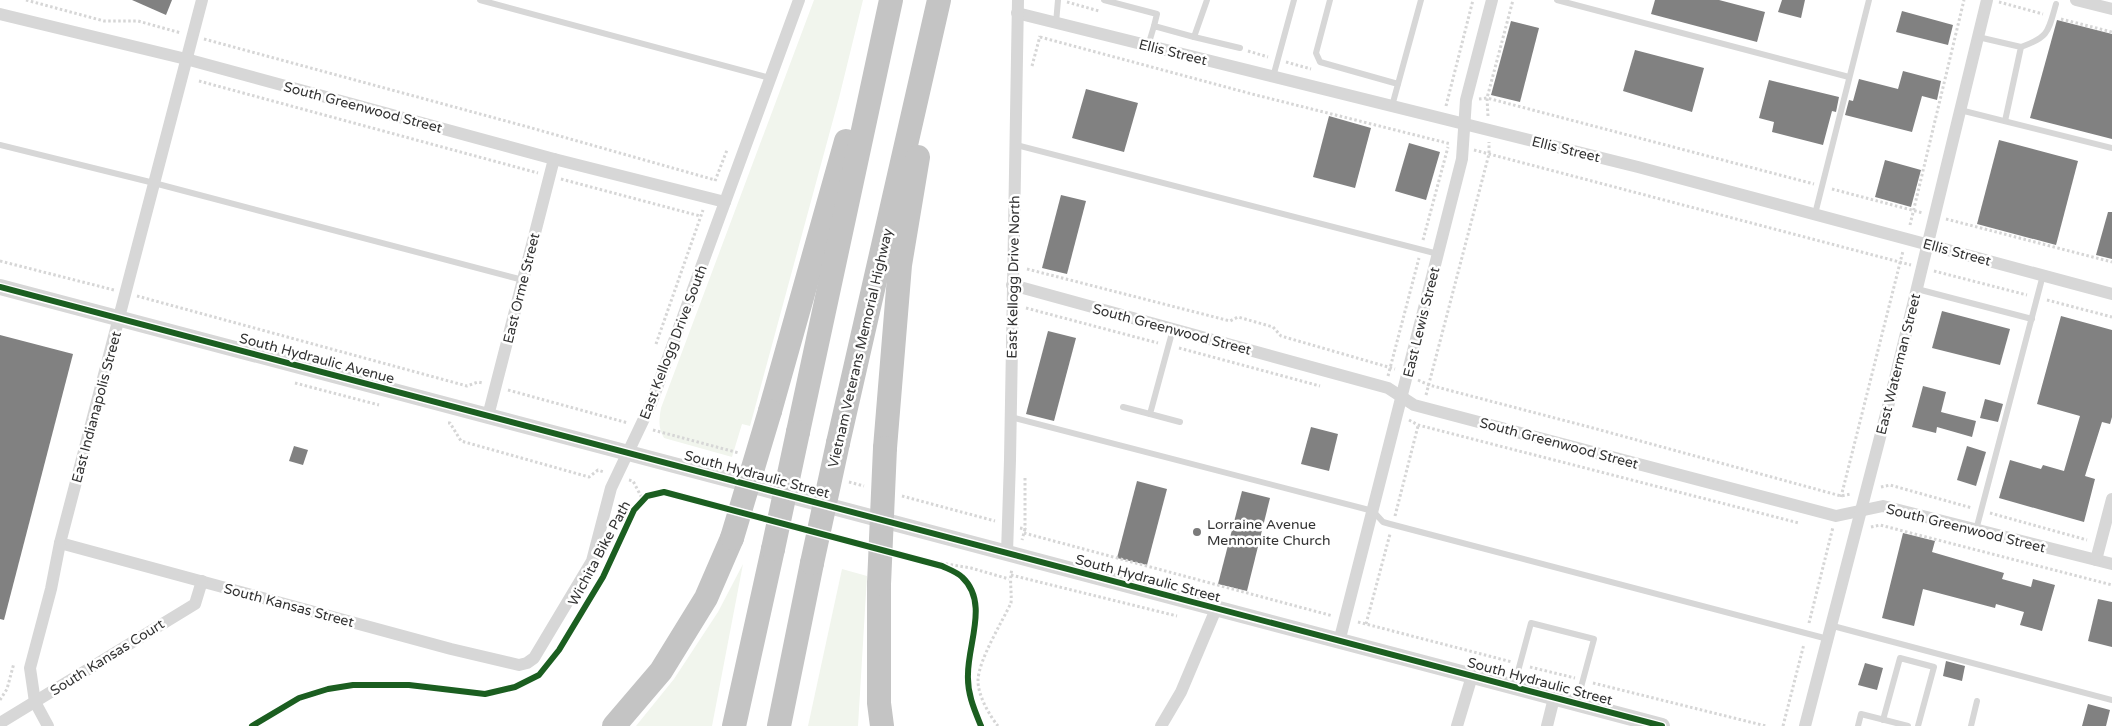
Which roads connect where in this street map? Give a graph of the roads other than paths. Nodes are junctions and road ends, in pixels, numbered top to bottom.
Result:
1 (202, 0) edge
2 (480, 0) edge
3 (799, 0) edge
4 (885, 0) edge
5 (891, 0) edge
6 (939, 0) edge
7 (944, 0) edge
8 (1018, 0) edge
9 (1058, 0) edge
10 (1104, 0) edge
11 (1207, 0) edge
12 (1294, 0) edge
13 (1330, 0) edge
14 (1421, 0) edge
15 (1492, 0) edge
16 (1557, 0) edge
17 (1869, 0) edge
18 (1987, 0) edge
19 (2076, 0) edge
20 (2056, 4) dead end
21 (2112, 9) edge
22 (1017, 13) junction
23 (0, 14) edge
24 (1056, 23) junction
25 (1154, 26) junction
26 (1194, 36) junction
27 (1978, 36) junction
28 (1148, 46) junction
29 (2021, 47) junction
30 (1240, 48) dead end
31 (186, 59) junction
32 (1273, 77) junction
33 (1849, 77) junction
34 (770, 78) junction
35 (1398, 84) junction
36 (1392, 106) junction
37 (1960, 110) junction
38 (2005, 121) junction
39 (1464, 124) junction
40 (1015, 145) junction
41 (0, 146) edge
42 (2112, 148) edge
43 (554, 159) junction
44 (154, 183) junction
45 (725, 202) junction
46 (1815, 214) junction
47 (1927, 244) junction
48 (1438, 254) junction
49 (2043, 276) junction
50 (523, 280) junction
51 (1012, 285) junction
52 (0, 287) edge
53 (1917, 289) junction
54 (2112, 294) edge
55 (120, 318) junction
56 (2032, 319) junction
57 (1173, 329) junction
58 (1402, 397) junction
59 (1123, 407) dead end
60 (1150, 414) junction
61 (488, 416) junction
62 (1011, 417) junction
63 (1180, 422) dead end
64 (628, 453) junction
65 (2112, 499) edge
66 (1373, 511) junction
67 (1862, 511) junction
68 (1976, 530) junction
69 (60, 543) junction
70 (1007, 553) junction
71 (2096, 560) junction
72 (2112, 564) edge
73 (202, 581) junction
74 (1216, 608) junction
75 (1833, 626) junction
76 (1829, 639) junction
77 (1339, 642) junction
78 (519, 665) joint
79 (1472, 676) junction
80 (1514, 687) junction
81 (1554, 698) junction
82 (2112, 700) edge
83 (1977, 701) dead end
84 (35, 702) junction
85 (1577, 704) junction
86 (1883, 720) junction
87 (0, 723) edge
88 (48, 726) edge
89 (614, 726) edge
90 (734, 726) edge
91 (779, 726) edge
92 (882, 726) edge
93 (1160, 726) edge
94 (1457, 726) edge
95 (1547, 726) edge
96 (1662, 726) edge
97 (1805, 726) edge
98 (1858, 726) edge
99 (1908, 726) edge
100 (1918, 726) edge
101 (1971, 726) edge

1 - 31 street, East Indianapolis Street
2 - 34 lane
3 - 34 street, East Kellogg Drive South
4 - 89 highway, bridge
5 - 90 highway, bridge
6 - 91 highway, Vietnam Veterans Memorial Highway, bridge
7 - 92 highway, bridge
8 - 22 street, East Kellogg Drive North
9 - 24 lane
10 - 25 lane
11 - 26 lane
12 - 32 lane
13 - 35 lane
14 - 35 lane
15 - 39 street, East Lewis Street
16 - 33 lane
17 - 33 lane
18 - 27 street, East Waterman Street
19 - 21 street
20 - 29 lane
22 - 24 street, Ellis Street
22 - 40 street, East Kellogg Drive North
23 - 31 street, South Greenwood Street
24 - 28 street, Ellis Street
25 - 26 lane
25 - 28 lane
26 - 30 lane
27 - 29 lane
27 - 37 street, East Waterman Street
28 - 32 street, Ellis Street
29 - 38 lane
31 - 43 street, South Greenwood Street
31 - 44 street, East Indianapolis Street
32 - 36 street, Ellis Street
33 - 46 lane
34 - 45 street, East Kellogg Drive South
35 - 36 lane
36 - 39 street, Ellis Street
37 - 38 lane
37 - 47 street, East Waterman Street
38 - 42 lane
39 - 46 street, Ellis Street
39 - 48 street, East Lewis Street
40 - 48 lane
40 - 51 street, East Kellogg Drive North
41 - 44 lane
43 - 45 street, South Greenwood Street
43 - 50 street, East Orme Street
44 - 50 lane
44 - 55 street, East Indianapolis Street
45 - 64 street, East Kellogg Drive South
46 - 47 street, Ellis Street
47 - 49 street, Ellis Street
47 - 53 street, East Waterman Street
48 - 58 street, East Lewis Street
49 - 54 street, Ellis Street
49 - 56 lane
50 - 61 street, East Orme Street
51 - 57 street, South Greenwood Street
51 - 62 street, East Kellogg Drive North
52 - 55 street, South Hydraulic Avenue
53 - 56 lane
53 - 67 street, East Waterman Street
55 - 61 street, South Hydraulic Avenue
55 - 69 street, East Indianapolis Street
56 - 68 lane
57 - 58 street, South Greenwood Street
57 - 60 lane
58 - 66 street, East Lewis Street
58 - 67 street, South Greenwood Street
59 - 60 lane
60 - 63 lane
61 - 64 street, South Hydraulic Avenue
62 - 66 lane
62 - 70 street, East Kellogg Drive North
64 - 70 street, South Hydraulic Street
64 - 78 street, East Kellogg Drive South
65 - 71 street
66 - 76 lane
66 - 77 street, East Lewis Street
67 - 68 street, South Greenwood Street
67 - 75 street, East Waterman Street
68 - 71 street, South Greenwood Street
69 - 73 street, South Kansas Street
69 - 84 street, East Indianapolis Street
70 - 74 street, South Hydraulic Street
71 - 72 street, South Greenwood Street
73 - 78 street, South Kansas Street
73 - 84 street, South Kansas Court
74 - 77 street, South Hydraulic Street
74 - 93 street
75 - 76 street, East Waterman Street
75 - 82 lane
76 - 97 street, East Waterman Street
77 - 79 street, South Hydraulic Street
79 - 80 street, South Hydraulic Street
79 - 94 street
80 - 81 street, South Hydraulic Street
80 - 85 lane
81 - 85 street, South Hydraulic Street
81 - 95 street
83 - 101 lane
84 - 87 street, South Kansas Court
84 - 88 street, East Indianapolis Street
85 - 96 street, South Hydraulic Street
86 - 98 lane
86 - 99 lane
86 - 100 lane

